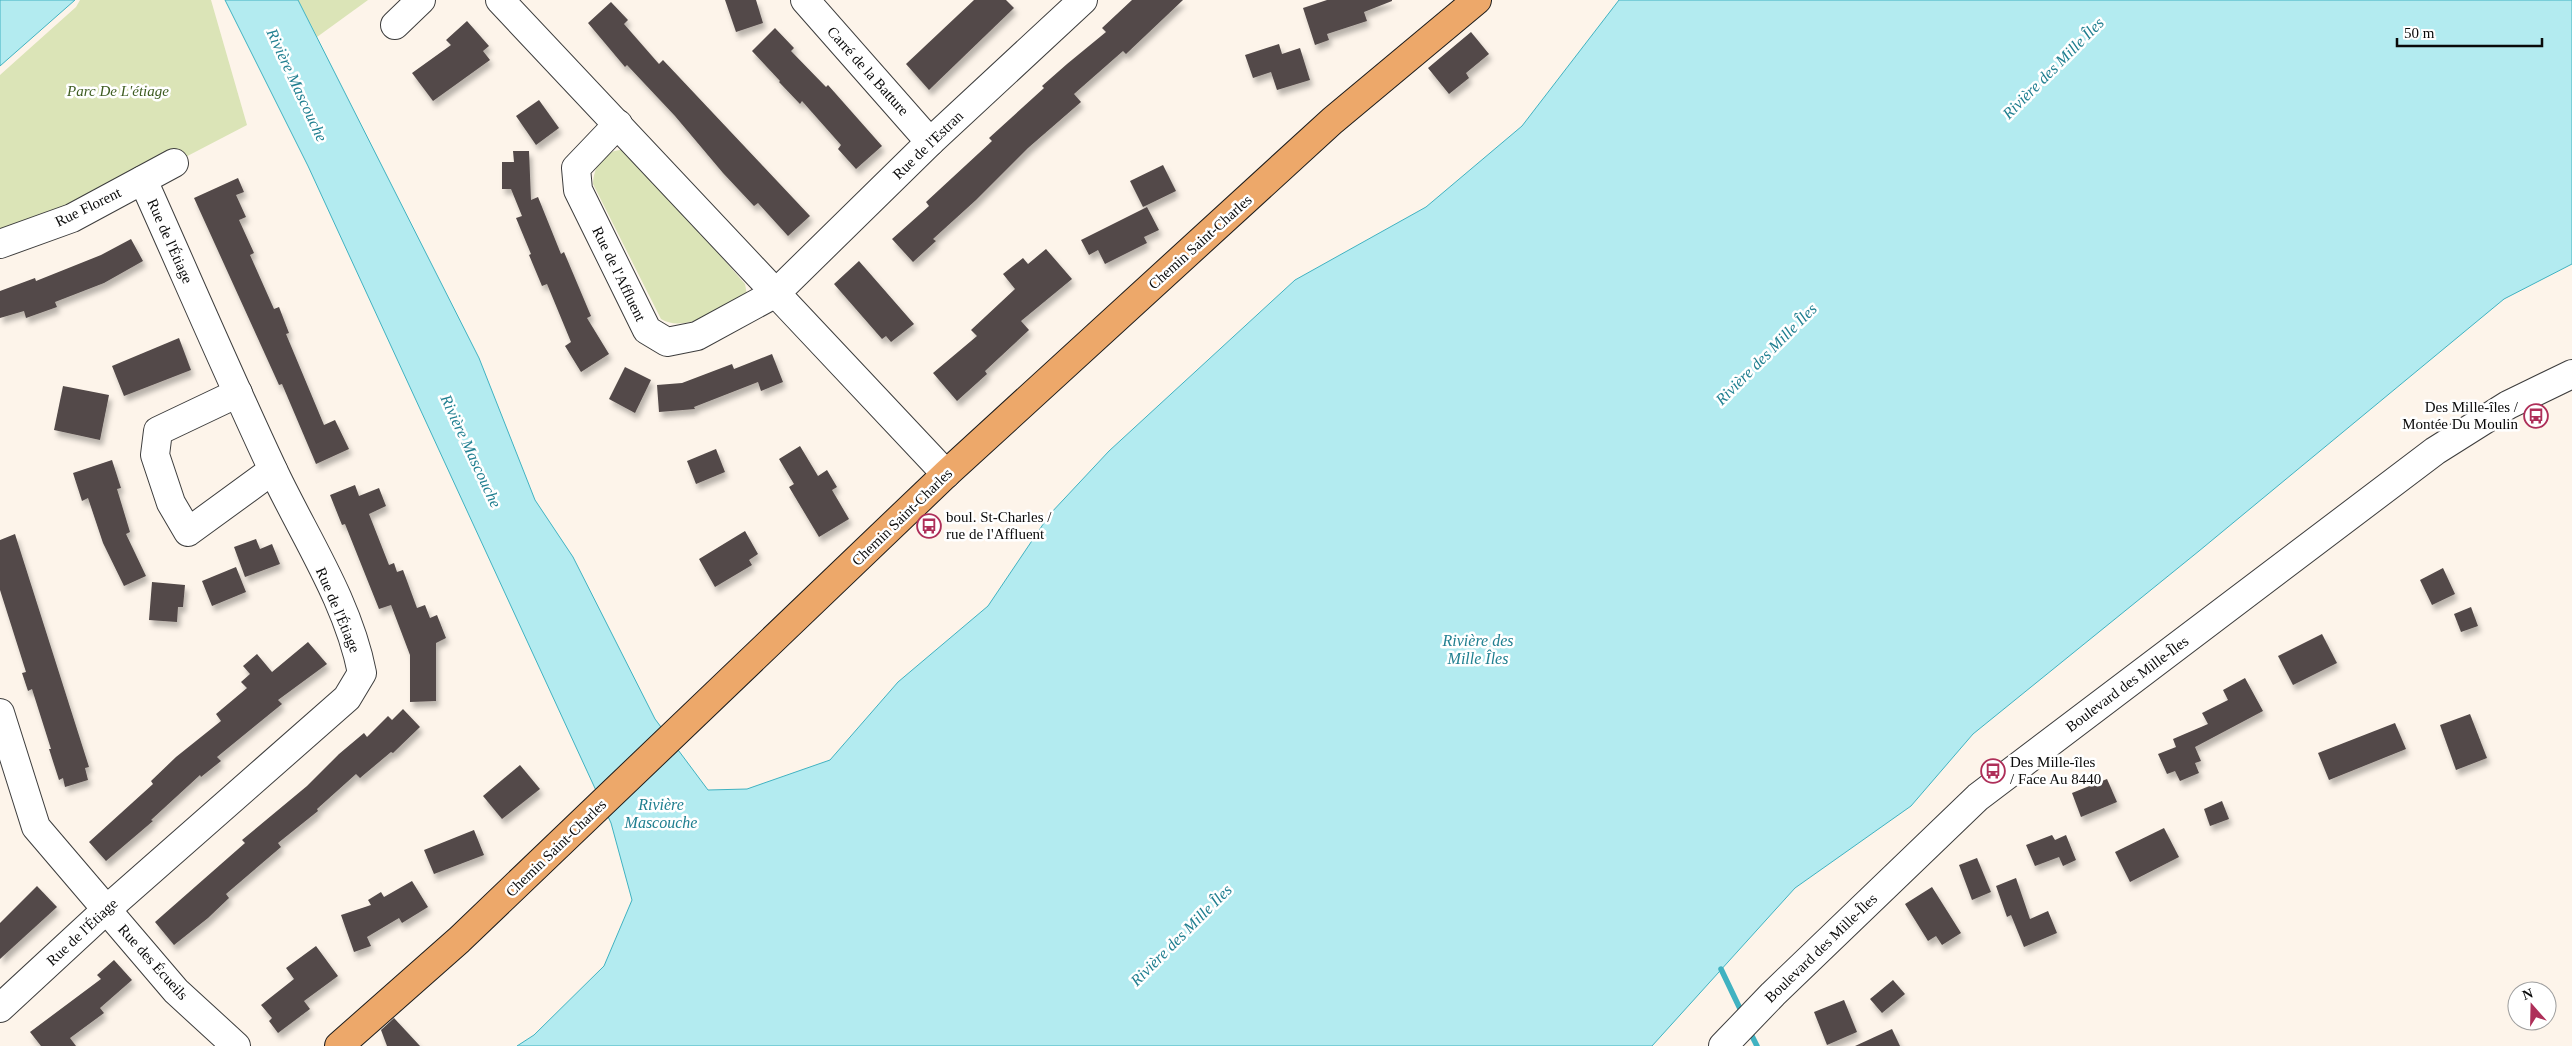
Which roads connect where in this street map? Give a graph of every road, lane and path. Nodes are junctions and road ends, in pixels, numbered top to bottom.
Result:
1 (421, 0) edge
2 (500, 0) edge
3 (805, 0) edge
4 (1083, 0) edge
5 (1477, 0) edge
6 (395, 25) dead end
7 (618, 124) junction
8 (930, 142) junction
9 (174, 163) dead end
10 (143, 180) junction
11 (0, 244) edge
12 (776, 293) junction
13 (2572, 374) edge
14 (238, 393) junction
15 (273, 470) junction
16 (946, 474) junction
17 (0, 713) edge
18 (106, 910) junction
19 (0, 1008) edge
20 (236, 1046) edge
21 (339, 1046) edge
22 (1723, 1046) edge

1 - 6 street
2 - 7 street
3 - 8 street, Carré de la Batture
4 - 8 street, Rue de l'Estran
5 - 16 main road, Chemin Saint-Charles
7 - 12 street
7 - 12 street, Rue de l'Affluent
8 - 12 street, Rue de l'Estran
9 - 10 street, Rue Florent
10 - 11 street, Rue Florent
10 - 14 street, Rue de l'Étiage
12 - 16 street
13 - 22 street, Boulevard des Mille-Îles
14 - 15 street, Rue de l'Étiage
14 - 15 street
15 - 18 street, Rue de l'Étiage
16 - 21 main road, Chemin Saint-Charles
17 - 18 street, Rue des Écueils
18 - 19 street, Rue de l'Étiage
18 - 20 street, Rue des Écueils

